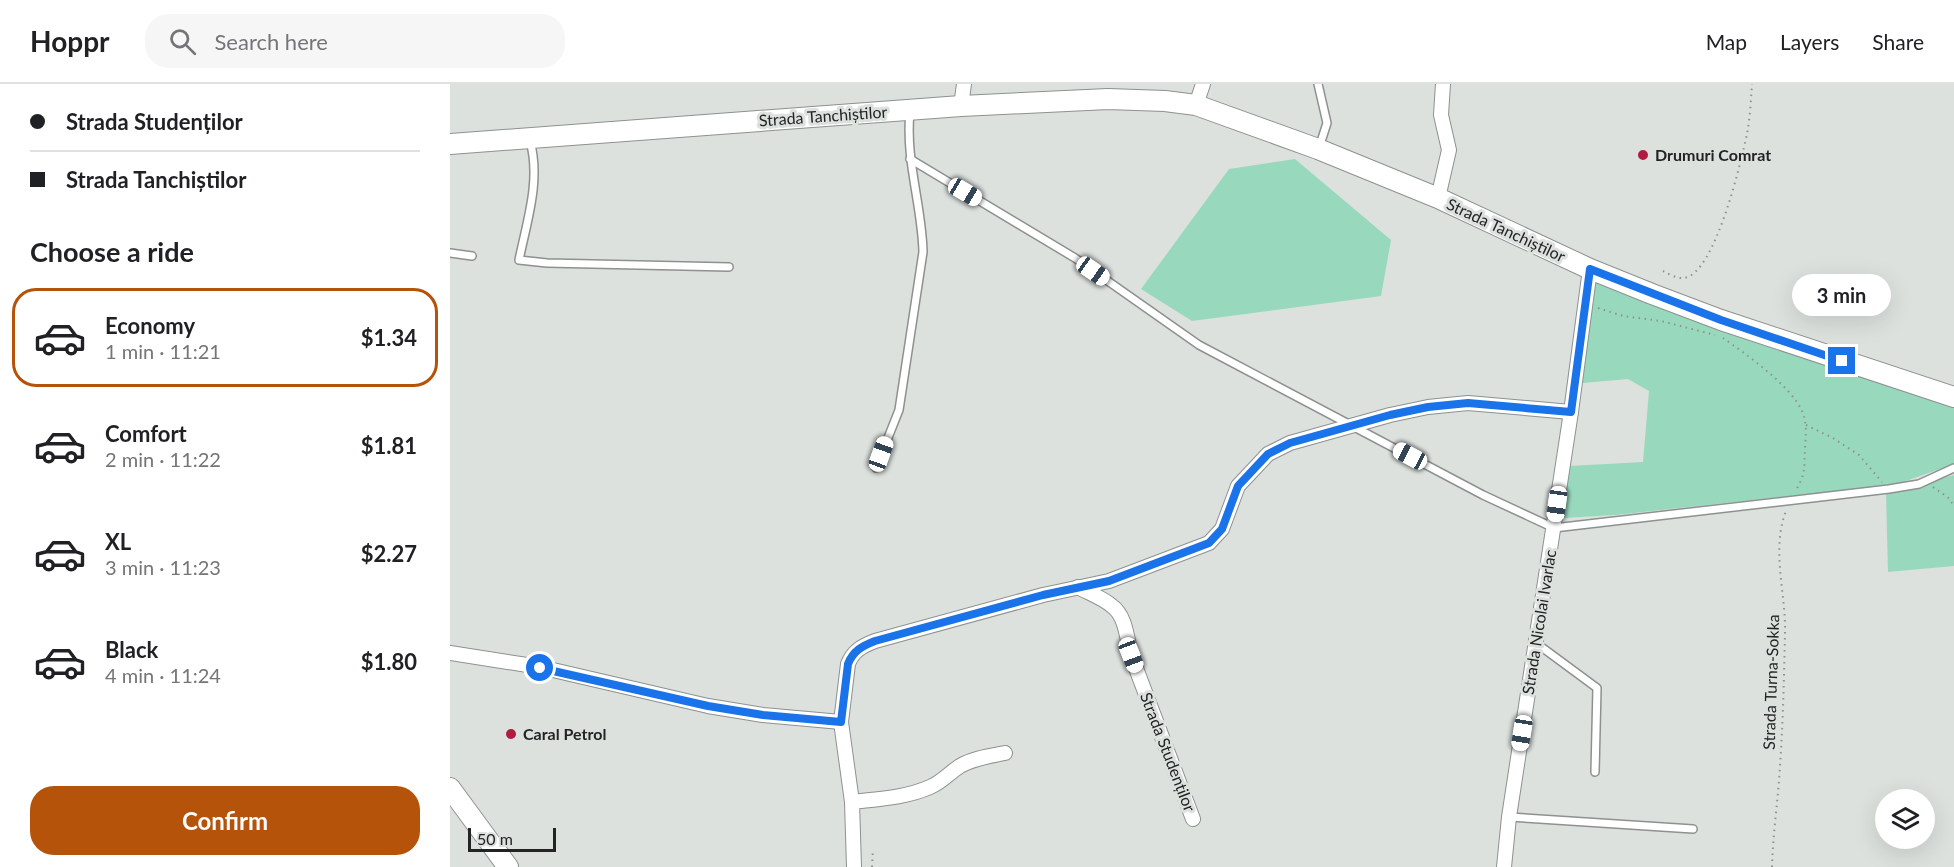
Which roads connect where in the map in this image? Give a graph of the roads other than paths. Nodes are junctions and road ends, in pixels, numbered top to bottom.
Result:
1 (964, 84) edge
2 (1203, 84) edge
3 (1318, 84) edge
4 (1443, 84) edge
5 (1196, 105) junction
6 (961, 106) junction
7 (910, 110) junction
8 (529, 138) junction
9 (450, 144) edge
10 (1318, 149) junction
11 (910, 159) junction
12 (1438, 198) junction
13 (450, 253) edge
14 (472, 256) dead end
15 (729, 267) dead end
16 (1590, 269) junction
17 (1954, 397) edge
18 (1571, 412) junction
19 (1355, 426) junction
20 (876, 468) dead end
21 (1954, 468) edge
22 (1554, 528) junction
23 (1078, 587) junction
24 (1536, 643) junction
25 (450, 653) edge
26 (841, 722) junction
27 (1005, 753) dead end
28 (1594, 772) dead end
29 (450, 788) edge
30 (852, 802) junction
31 (1509, 817) junction
32 (1193, 819) dead end
33 (1693, 829) dead end
34 (508, 867) edge
35 (854, 867) edge
36 (1504, 867) edge

1 - 6 street
2 - 5 street
3 - 10 lane
4 - 12 street
5 - 6 street, Strada Tanchiștilor
5 - 10 street, Strada Tanchiștilor
6 - 7 street, Strada Tanchiștilor
7 - 8 street, Strada Tanchiștilor
7 - 11 lane
8 - 9 street, Strada Tanchiștilor
8 - 15 lane
10 - 12 street, Strada Tanchiștilor
11 - 19 lane
11 - 20 lane
12 - 16 street, Strada Tanchiștilor
13 - 14 lane
16 - 17 street, Strada Tanchiștilor
16 - 18 street, Strada Nicolai Ivarlac
18 - 19 street
18 - 22 street, Strada Nicolai Ivarlac
19 - 22 lane
19 - 23 street
21 - 22 lane
22 - 24 street, Strada Nicolai Ivarlac
23 - 26 street
23 - 32 street, Strada Studenților
24 - 28 lane
24 - 31 street, Strada Nicolai Ivarlac
25 - 26 street
26 - 30 street
27 - 30 street
29 - 34 street
30 - 35 street
31 - 33 lane
31 - 36 street, Strada Nicolai Ivarlac

